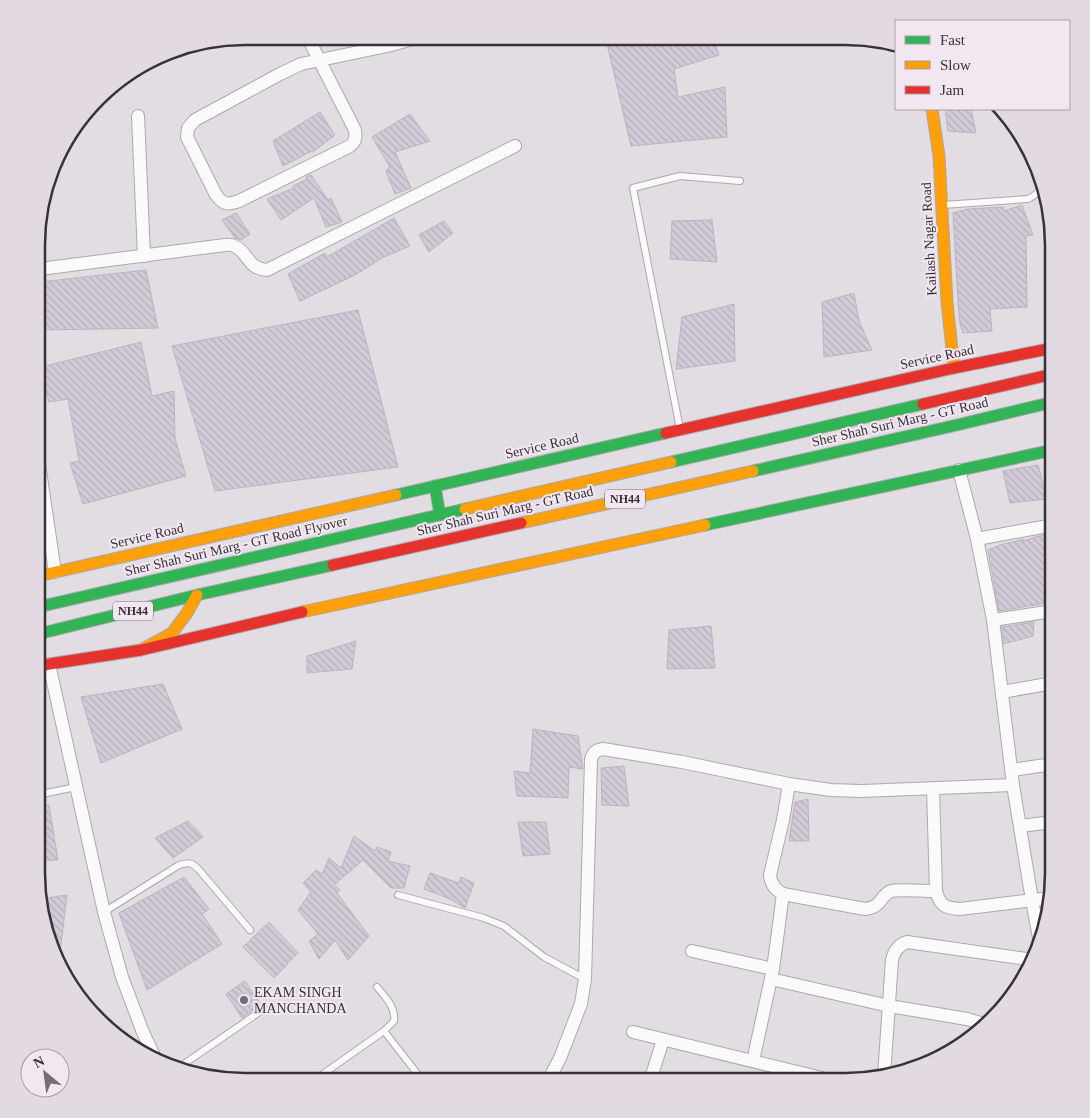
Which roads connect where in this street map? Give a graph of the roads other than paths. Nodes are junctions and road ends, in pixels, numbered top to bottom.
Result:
1 (312, 45) edge
2 (391, 45) edge
3 (319, 60) junction
4 (932, 110) edge
5 (138, 116) dead end
6 (515, 146) dead end
7 (740, 181) dead end
8 (1038, 194) edge
9 (942, 205) junction
10 (144, 256) junction
11 (45, 268) edge
12 (1045, 350) edge
13 (954, 368) junction
14 (1045, 376) edge
15 (1045, 404) edge
16 (680, 430) junction
17 (1045, 452) edge
18 (959, 470) junction
19 (435, 486) junction
20 (45, 504) edge
21 (440, 515) junction
22 (1045, 526) edge
23 (977, 539) junction
24 (55, 572) junction
25 (45, 574) edge
26 (196, 596) junction
27 (45, 605) edge
28 (1045, 612) edge
29 (994, 620) junction
30 (45, 632) edge
31 (141, 650) junction
32 (45, 665) edge
33 (45, 669) edge
34 (1045, 684) edge
35 (1002, 692) junction
36 (1045, 765) edge
37 (1012, 770) junction
38 (789, 784) junction
39 (1013, 785) junction
40 (76, 787) junction
41 (933, 789) junction
42 (45, 793) edge
43 (1045, 823) edge
44 (1020, 826) junction
45 (936, 891) junction
46 (783, 894) junction
47 (398, 895) dead end
48 (1043, 899) edge
49 (1032, 900) junction
50 (104, 912) junction
51 (1037, 928) edge
52 (250, 930) dead end
53 (692, 951) dead end
54 (1025, 959) edge
55 (772, 974) junction
56 (585, 979) junction
57 (377, 987) dead end
58 (889, 1006) junction
59 (264, 1009) dead end
60 (978, 1022) edge
61 (384, 1031) junction
62 (633, 1032) dead end
63 (663, 1040) junction
64 (151, 1049) edge
65 (753, 1061) junction
66 (185, 1063) edge
67 (885, 1069) edge
68 (324, 1073) edge
69 (417, 1073) edge
70 (552, 1073) edge
71 (653, 1073) edge
72 (802, 1073) edge

1 - 3 street
2 - 3 street
3 - 3 street
4 - 9 main road, Kailash Nagar Road
5 - 10 street
6 - 10 street
7 - 16 lane
8 - 9 lane
9 - 13 main road, Kailash Nagar Road
10 - 11 street
12 - 13 main road, Service Road
13 - 16 main road, Service Road
14 - 21 main road, Sher Shah Suri Marg - GT Road / NH44
15 - 26 main road, Sher Shah Suri Marg - GT Road / NH44
16 - 19 main road, Service Road
17 - 18 main road
18 - 23 street
18 - 31 main road
19 - 21 main road
19 - 24 main road, Service Road
20 - 24 street
21 - 27 main road, Sher Shah Suri Marg - GT Road Flyover / NH44
22 - 23 street
23 - 29 street
24 - 25 main road, Service Road
26 - 30 main road, NH44
26 - 31 main road
28 - 29 street
29 - 35 street
31 - 32 main road
33 - 40 street
34 - 35 street
35 - 37 street
36 - 37 street
37 - 39 street
38 - 41 street
38 - 46 street
38 - 56 street
39 - 41 street
39 - 44 street
40 - 42 lane
40 - 50 street
41 - 45 street
43 - 44 street
44 - 49 street
45 - 46 street
45 - 49 street
46 - 55 street
47 - 56 lane
48 - 49 street
49 - 51 street
50 - 52 lane
50 - 64 street
53 - 55 street
54 - 58 street
55 - 58 street
55 - 65 street
56 - 70 street
57 - 61 lane
58 - 60 street
58 - 67 street
59 - 66 lane
61 - 68 lane
61 - 69 lane
62 - 63 street
63 - 65 street
63 - 71 street
65 - 72 street

